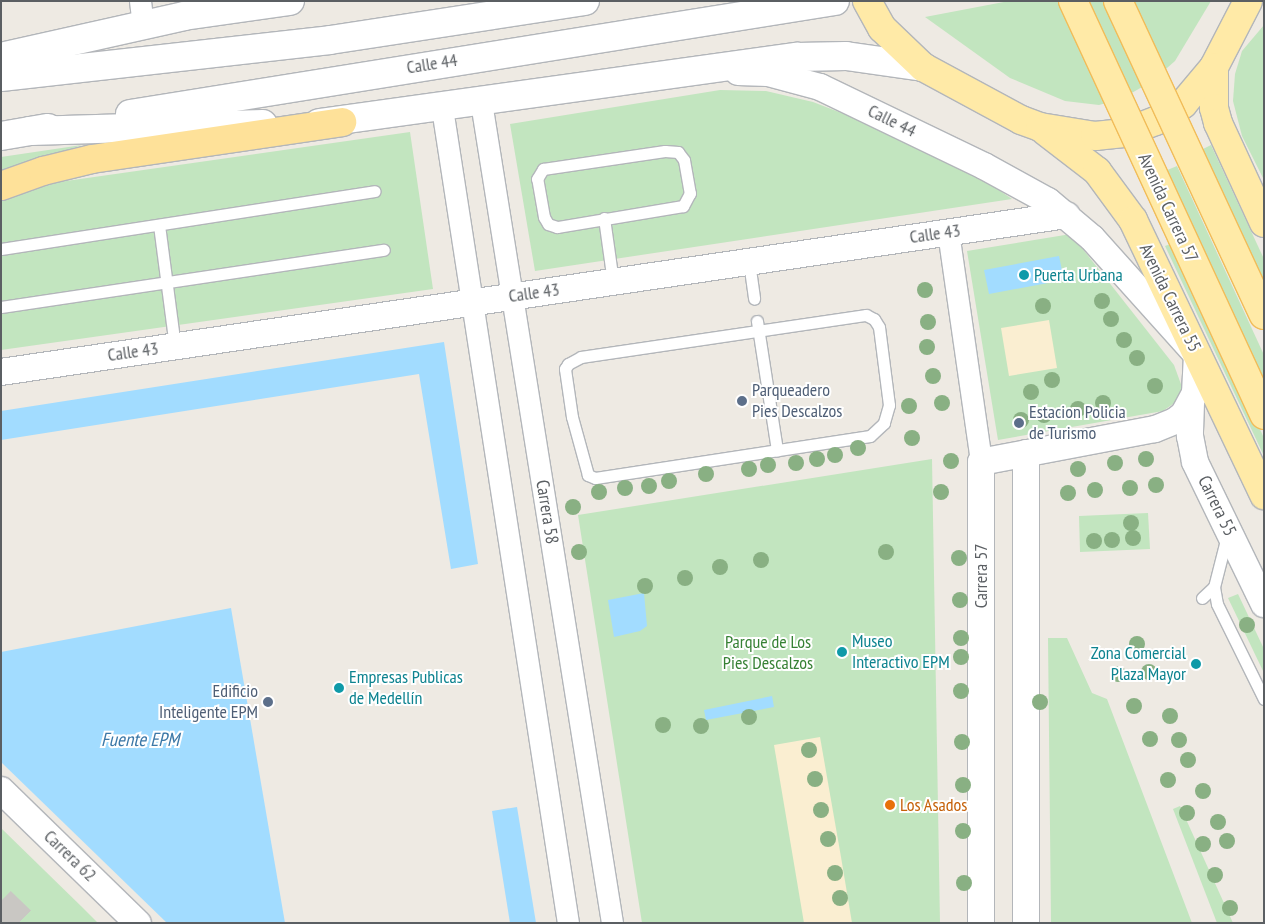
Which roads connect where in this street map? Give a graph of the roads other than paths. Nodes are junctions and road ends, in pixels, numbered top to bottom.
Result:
1 (290, 1) edge
2 (586, 1) edge
3 (835, 1) edge
4 (867, 1) edge
5 (1073, 1) edge
6 (1118, 1) edge
7 (1261, 1) edge
8 (141, 13) edge
9 (1242, 13) edge
10 (1, 57) edge
11 (923, 67) junction
12 (1214, 67) junction
13 (702, 70) junction
14 (1, 77) edge
15 (481, 102) junction
16 (442, 108) junction
17 (342, 122) junction
18 (1040, 128) junction
19 (30, 131) junction
20 (1, 136) edge
21 (1, 186) edge
22 (375, 191) dead end
23 (1067, 215) junction
24 (604, 218) junction
25 (1264, 224) edge
26 (159, 225) junction
27 (948, 232) junction
28 (1, 249) edge
29 (384, 250) dead end
30 (748, 262) junction
31 (613, 282) junction
32 (167, 284) junction
33 (512, 296) junction
34 (754, 299) dead end
35 (472, 302) junction
36 (1, 307) edge
37 (1264, 315) edge
38 (758, 326) junction
39 (175, 346) junction
40 (1197, 355) junction
41 (1, 372) edge
42 (1191, 403) junction
43 (1264, 415) edge
44 (1155, 429) junction
45 (777, 450) junction
46 (1026, 453) junction
47 (981, 462) junction
48 (1195, 462) junction
49 (1264, 495) edge
50 (1229, 529) junction
51 (1214, 586) junction
52 (1202, 598) dead end
53 (1264, 604) edge
54 (1264, 699) edge
55 (1, 790) edge
56 (138, 923) edge
57 (568, 923) edge
58 (612, 923) edge
59 (981, 923) edge
60 (1026, 923) edge

1 - 8 main road
2 - 14 main road
3 - 19 main road, Calle 44
4 - 11 main road
5 - 43 main road, Avenida Carrera 57, bridge
6 - 37 main road, bridge
7 - 9 main road
8 - 10 main road
9 - 12 main road
11 - 13 main road, Calle 44
11 - 18 main road
12 - 18 main road
12 - 25 main road
13 - 15 main road, Calle 44
13 - 23 street, Calle 44
15 - 16 main road, Calle 44
15 - 33 street, Carrera 58
16 - 17 main road, Calle 44
16 - 35 street
17 - 19 main road, Calle 44
17 - 21 highway
18 - 40 main road, Avenida Carrera 55
19 - 20 main road, Calle 44
22 - 26 lane
23 - 27 street, Calle 43
23 - 40 street
24 - 24 lane
24 - 31 lane
26 - 28 lane
26 - 32 lane
27 - 30 street, Calle 43
27 - 47 street, Carrera 57
29 - 32 lane
30 - 31 street, Calle 43
30 - 34 lane
31 - 33 street, Calle 43
32 - 36 lane
32 - 39 lane
33 - 35 street, Calle 43
33 - 58 street, Carrera 58
35 - 39 street, Calle 43
35 - 57 street
38 - 45 lane
38 - 45 lane
38 - 45 lane
39 - 41 street, Calle 43
40 - 42 street, Carrera 55
40 - 49 main road, Avenida Carrera 55
42 - 44 street
42 - 48 street, Carrera 55
44 - 46 street
44 - 48 street
46 - 47 street
46 - 60 street
47 - 59 street, Carrera 57
48 - 50 street, Carrera 55
50 - 51 lane
50 - 53 street, Carrera 55
51 - 52 lane
51 - 54 lane
55 - 56 street, Carrera 62

